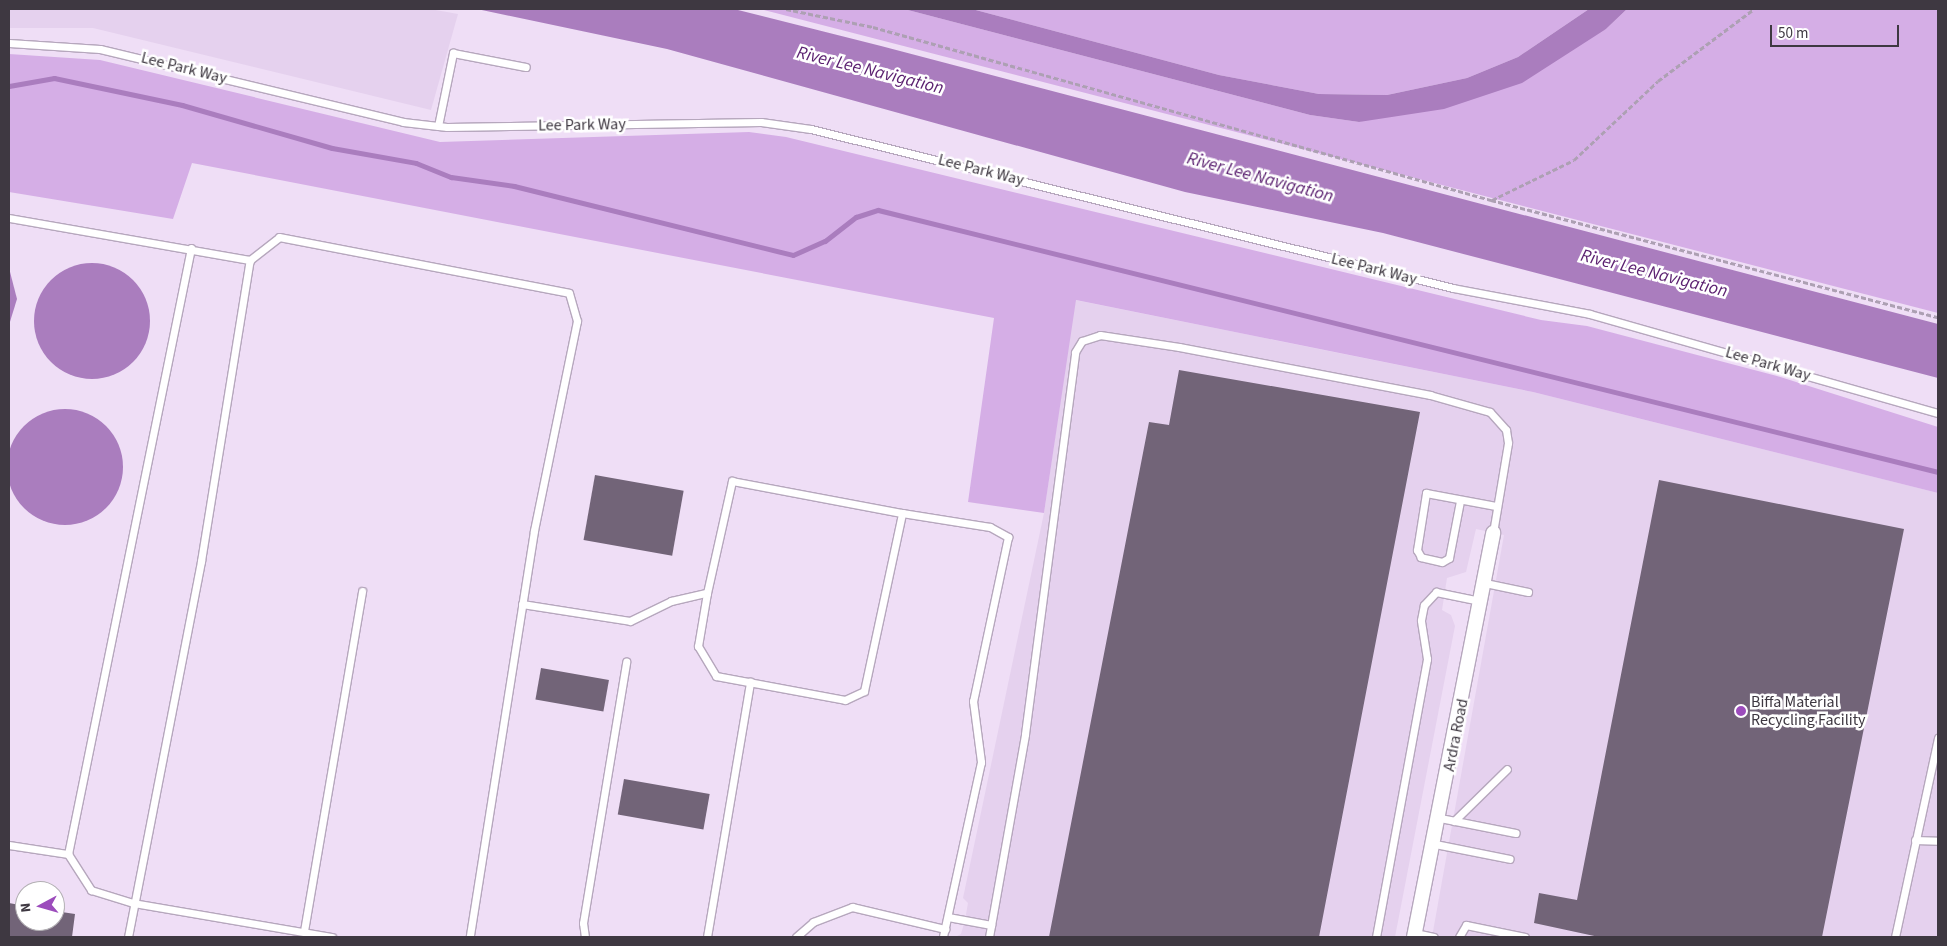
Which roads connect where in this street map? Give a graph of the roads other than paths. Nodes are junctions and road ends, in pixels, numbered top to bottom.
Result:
1 (9, 43) edge
2 (526, 67) dead end
3 (438, 126) junction
4 (9, 218) edge
5 (191, 248) junction
6 (250, 260) junction
7 (1938, 413) edge
8 (1460, 501) junction
9 (1496, 506) junction
10 (902, 513) junction
11 (1493, 532) joint
12 (1485, 583) junction
13 (362, 591) dead end
14 (1528, 592) dead end
15 (707, 593) junction
16 (1481, 602) junction
17 (522, 604) junction
18 (626, 662) dead end
19 (750, 682) junction
20 (1938, 738) edge
21 (1507, 769) dead end
22 (1440, 818) junction
23 (1454, 821) junction
24 (1516, 833) dead end
25 (1915, 840) junction
26 (1938, 841) edge
27 (1435, 844) junction
28 (9, 845) edge
29 (68, 854) junction
30 (1510, 859) dead end
31 (133, 903) junction
32 (948, 917) junction
33 (991, 926) junction
34 (945, 929) junction
35 (304, 931) junction
36 (1415, 935) edge
37 (128, 937) edge
38 (332, 937) edge
39 (470, 937) edge
40 (585, 937) edge
41 (707, 937) edge
42 (796, 937) edge
43 (943, 937) edge
44 (989, 937) edge
45 (1376, 937) edge
46 (1434, 937) edge
47 (1459, 937) edge
48 (1525, 937) edge
49 (1896, 937) edge

1 - 3 lane, Lee Park Way
2 - 3 lane
3 - 7 lane, Lee Park Way
4 - 5 lane
5 - 6 lane
5 - 29 lane
6 - 17 lane
6 - 31 lane
8 - 8 lane
8 - 9 lane
9 - 11 lane
9 - 33 lane
10 - 15 lane
10 - 19 lane
10 - 32 lane
11 - 12 street, Ardra Road
12 - 14 lane
12 - 16 street, Ardra Road
13 - 35 lane
15 - 17 lane
15 - 19 lane
16 - 22 street, Ardra Road
16 - 45 lane
17 - 39 lane
18 - 40 lane
19 - 41 lane
20 - 25 lane
21 - 23 lane
22 - 23 lane
22 - 27 street, Ardra Road
23 - 24 lane
25 - 26 lane
25 - 49 lane
27 - 30 lane
27 - 36 street, Ardra Road
28 - 29 lane
29 - 31 lane
31 - 35 lane
31 - 37 lane
32 - 33 lane
32 - 34 lane
33 - 44 lane
34 - 42 lane
34 - 43 lane
35 - 38 lane
36 - 46 lane
47 - 48 lane

